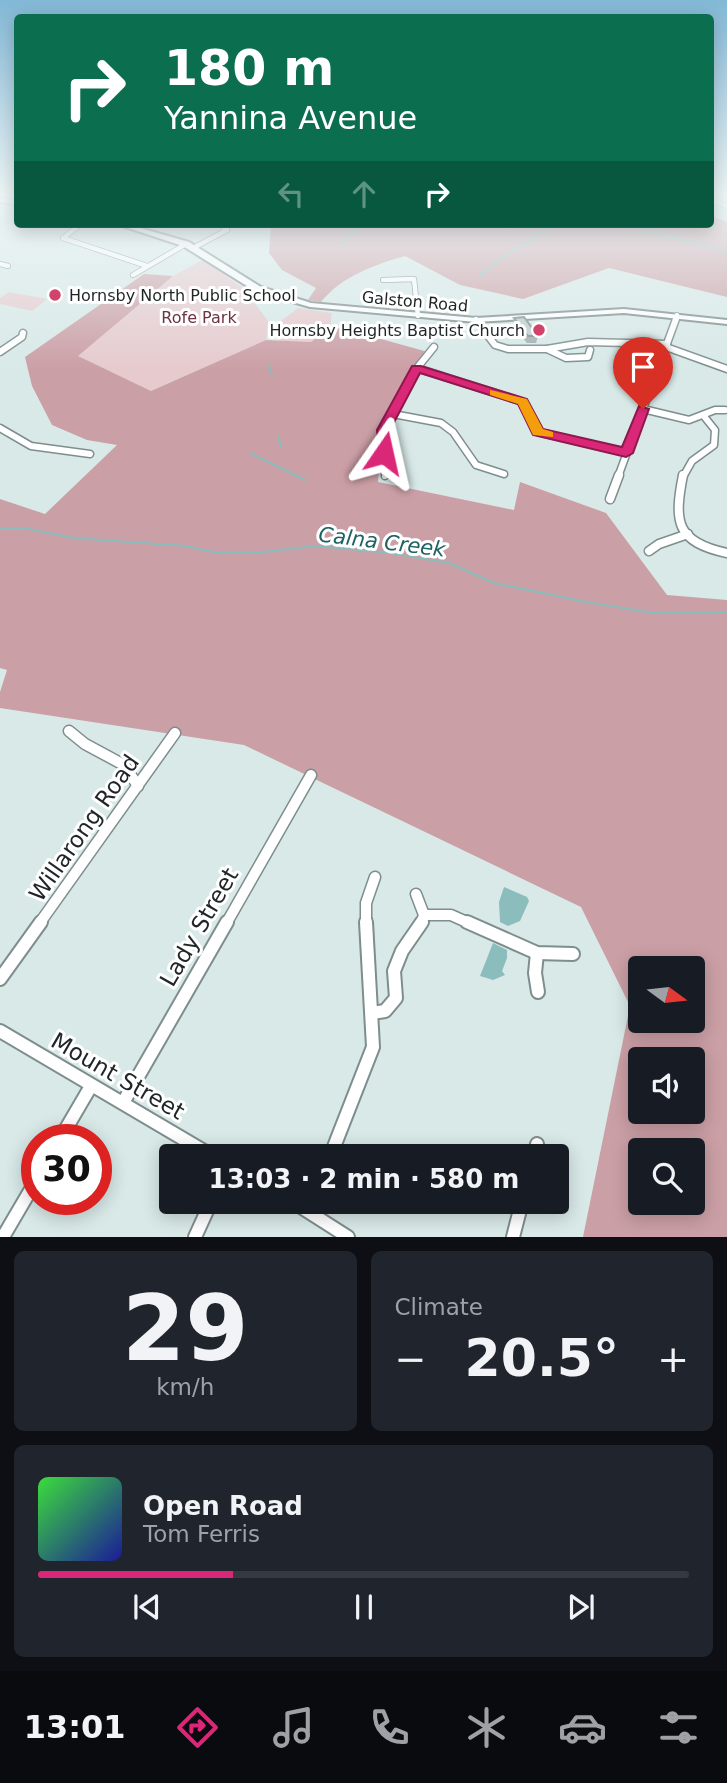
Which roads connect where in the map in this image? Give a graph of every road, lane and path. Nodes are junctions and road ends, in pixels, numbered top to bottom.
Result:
1 (107, 253) edge
2 (175, 253) edge
3 (200, 253) edge
4 (0, 264) edge
5 (8, 266) dead end
6 (147, 266) junction
7 (133, 275) dead end
8 (383, 280) dead end
9 (677, 315) junction
10 (418, 316) junction
11 (477, 320) junction
12 (727, 322) edge
13 (23, 332) dead end
14 (667, 345) junction
15 (433, 347) dead end
16 (547, 349) junction
17 (590, 350) dead end
18 (0, 352) edge
19 (416, 368) junction
20 (727, 369) edge
21 (643, 409) junction
22 (725, 410) edge
23 (393, 414) junction
24 (703, 415) junction
25 (0, 428) edge
26 (626, 453) junction
27 (90, 454) dead end
28 (504, 474) dead end
29 (385, 477) dead end
30 (610, 499) dead end
31 (688, 534) junction
32 (649, 551) dead end
33 (727, 553) edge
34 (69, 731) dead end
35 (175, 733) dead end
36 (311, 775) dead end
37 (138, 786) junction
38 (375, 877) dead end
39 (416, 894) dead end
40 (424, 915) junction
41 (537, 953) junction
42 (573, 954) dead end
43 (0, 979) edge
44 (538, 992) dead end
45 (372, 1013) junction
46 (0, 1031) edge
47 (91, 1086) junction
48 (124, 1101) junction
49 (69, 1124) edge
50 (193, 1144) edge
51 (335, 1144) edge
52 (21, 1206) edge
53 (206, 1214) edge
54 (320, 1214) edge
55 (519, 1214) edge
56 (3, 1237) edge
57 (195, 1237) edge
58 (348, 1237) edge
59 (513, 1237) edge

1 - 6 street
2 - 6 street
3 - 10 main road, Galston Road
4 - 5 street
6 - 7 street
8 - 10 street
9 - 11 main road, Galston Road
9 - 12 main road, Galston Road
9 - 14 street
10 - 11 main road, Galston Road
11 - 16 street
13 - 18 street
14 - 16 street
14 - 20 street
14 - 21 street
15 - 19 street
16 - 17 street
19 - 23 street
19 - 26 street
21 - 24 street
21 - 26 street
22 - 24 street
23 - 28 street
23 - 29 street
24 - 31 street
25 - 27 street
26 - 30 street
31 - 32 street
31 - 33 street
34 - 37 street
35 - 37 street, Willarong Road
36 - 48 street, Lady Street
37 - 43 street, Willarong Road
38 - 45 street
39 - 40 street
40 - 41 street
40 - 45 street
41 - 42 street
41 - 44 street
45 - 51 street
46 - 47 street, Mount Street
47 - 48 street, Mount Street
47 - 49 street
48 - 50 street, Mount Street
52 - 56 street
53 - 57 street
54 - 58 street
55 - 59 street

